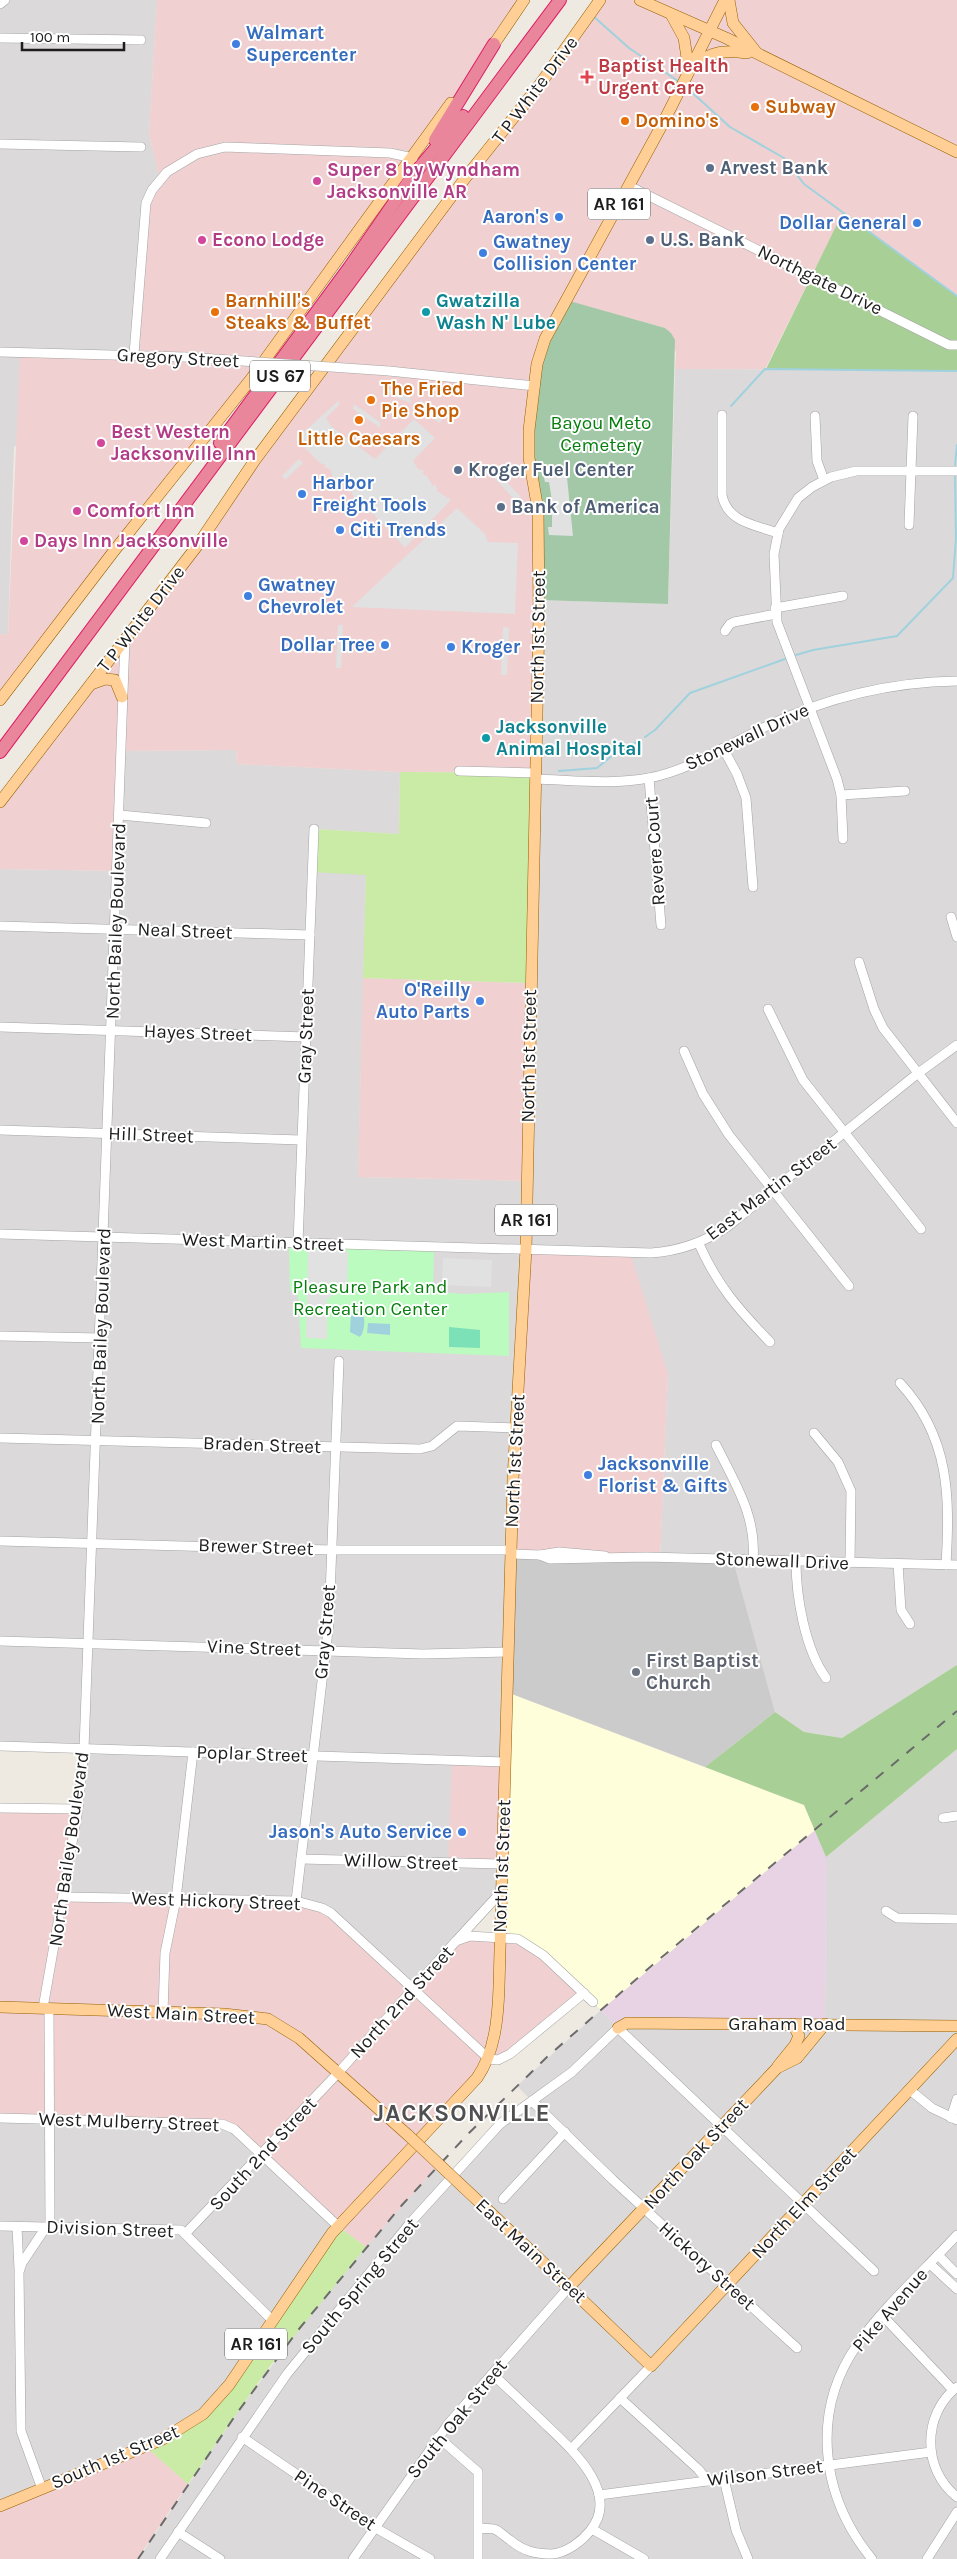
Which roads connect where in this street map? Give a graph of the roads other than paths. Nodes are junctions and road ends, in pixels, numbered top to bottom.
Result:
1 (4, 0) edge
2 (524, 0) edge
3 (549, 0) edge
4 (560, 0) edge
5 (600, 0) edge
6 (640, 0) edge
7 (727, 0) edge
8 (0, 4) edge
9 (670, 15) junction
10 (710, 31) junction
11 (0, 38) edge
12 (141, 40) dead end
13 (494, 44) junction
14 (759, 55) junction
15 (691, 69) junction
16 (0, 144) edge
17 (141, 146) dead end
18 (957, 152) edge
19 (412, 158) junction
20 (414, 174) junction
21 (629, 186) junction
22 (957, 345) edge
23 (0, 352) edge
24 (134, 354) junction
25 (535, 386) junction
26 (722, 416) dead end
27 (815, 416) dead end
28 (912, 416) dead end
29 (912, 470) junction
30 (957, 471) edge
31 (824, 480) junction
32 (910, 525) dead end
33 (778, 533) junction
34 (843, 596) dead end
35 (775, 611) junction
36 (725, 632) dead end
37 (125, 639) junction
38 (957, 681) edge
39 (91, 684) junction
40 (122, 697) junction
41 (0, 700) edge
42 (810, 707) junction
43 (0, 740) edge
44 (723, 748) junction
45 (0, 752) edge
46 (459, 771) dead end
47 (535, 776) junction
48 (649, 778) junction
49 (905, 791) dead end
50 (841, 795) junction
51 (0, 802) edge
52 (120, 815) junction
53 (206, 823) dead end
54 (314, 829) dead end
55 (842, 840) dead end
56 (753, 887) dead end
57 (951, 917) dead end
58 (661, 925) dead end
59 (0, 926) edge
60 (116, 928) junction
61 (310, 935) junction
62 (957, 937) edge
63 (859, 962) dead end
64 (768, 1009) dead end
65 (0, 1027) edge
66 (112, 1030) junction
67 (306, 1037) junction
68 (957, 1045) edge
69 (684, 1051) dead end
70 (917, 1074) junction
71 (957, 1123) edge
72 (0, 1130) edge
73 (845, 1132) junction
74 (108, 1133) junction
75 (301, 1140) junction
76 (772, 1191) junction
77 (921, 1228) dead end
78 (0, 1234) edge
79 (105, 1237) junction
80 (298, 1242) junction
81 (699, 1244) junction
82 (526, 1249) junction
83 (849, 1286) dead end
84 (0, 1336) edge
85 (101, 1338) junction
86 (770, 1342) dead end
87 (340, 1361) dead end
88 (900, 1383) dead end
89 (516, 1428) junction
90 (814, 1433) dead end
91 (0, 1438) edge
92 (97, 1440) junction
93 (716, 1445) dead end
94 (335, 1448) junction
95 (0, 1540) edge
96 (93, 1542) junction
97 (332, 1550) junction
98 (512, 1552) junction
99 (753, 1560) junction
100 (796, 1561) junction
101 (850, 1563) junction
102 (898, 1564) junction
103 (946, 1565) junction
104 (957, 1565) edge
105 (910, 1624) dead end
106 (0, 1641) edge
107 (88, 1643) junction
108 (324, 1651) junction
109 (508, 1652) junction
110 (826, 1678) dead end
111 (0, 1746) edge
112 (84, 1748) junction
113 (193, 1752) junction
114 (312, 1756) junction
115 (504, 1762) junction
116 (0, 1808) edge
117 (78, 1810) junction
118 (957, 1816) edge
119 (943, 1818) dead end
120 (301, 1859) junction
121 (501, 1864) junction
122 (502, 1891) junction
123 (64, 1897) junction
124 (176, 1899) junction
125 (296, 1902) junction
126 (886, 1911) dead end
127 (957, 1919) edge
128 (500, 1937) junction
129 (456, 1941) junction
130 (413, 1989) junction
131 (584, 1993) junction
132 (593, 2002) dead end
133 (0, 2007) edge
134 (46, 2008) junction
135 (163, 2012) junction
136 (793, 2024) junction
137 (825, 2024) junction
138 (957, 2026) edge
139 (618, 2028) junction
140 (957, 2040) edge
141 (489, 2059) junction
142 (777, 2068) junction
143 (338, 2073) junction
144 (910, 2090) junction
145 (957, 2099) edge
146 (532, 2101) junction
147 (0, 2118) edge
148 (49, 2119) junction
149 (954, 2119) edge
150 (721, 2126) junction
151 (565, 2132) junction
152 (424, 2134) joint
153 (410, 2136) joint
154 (262, 2154) junction
155 (503, 2199) dead end
156 (803, 2204) junction
157 (644, 2210) junction
158 (0, 2226) edge
159 (338, 2226) junction
160 (16, 2227) junction
161 (48, 2227) junction
162 (186, 2234) junction
163 (957, 2235) edge
164 (938, 2255) junction
165 (930, 2264) junction
166 (874, 2271) dead end
167 (19, 2272) junction
168 (957, 2274) edge
169 (728, 2284) junction
170 (569, 2287) junction
171 (957, 2289) edge
172 (882, 2314) junction
173 (272, 2320) junction
174 (797, 2348) dead end
175 (651, 2366) junction
176 (492, 2374) junction
177 (955, 2389) edge
178 (620, 2398) junction
179 (242, 2437) junction
180 (438, 2437) junction
181 (571, 2449) junction
182 (931, 2452) junction
183 (828, 2465) junction
184 (724, 2479) junction
185 (708, 2481) junction
186 (42, 2489) junction
187 (599, 2495) junction
188 (957, 2497) edge
189 (0, 2506) edge
190 (957, 2512) edge
191 (374, 2527) junction
192 (479, 2528) junction
193 (592, 2529) junction
194 (178, 2532) junction
195 (544, 2556) edge
196 (160, 2559) edge
197 (220, 2559) edge
198 (353, 2559) edge
199 (430, 2559) edge
200 (478, 2559) edge
201 (644, 2559) edge
202 (748, 2559) edge
203 (872, 2559) edge
204 (927, 2559) edge

1 - 8 street
2 - 13 main road
3 - 20 highway, US 67
4 - 45 highway, US 67
5 - 37 main road, T P White Drive
6 - 9 main road
7 - 10 main road, North 1st Street / AR 161
7 - 14 main road
9 - 10 main road
9 - 15 main road
10 - 14 main road
10 - 15 main road, North 1st Street / AR 161
11 - 12 street
13 - 19 main road
13 - 20 highway
14 - 15 main road
14 - 18 main road
15 - 21 main road, North 1st Street / AR 161
16 - 17 street
19 - 24 street
19 - 41 main road
20 - 43 highway, US 67
21 - 22 street, Northgate Drive
21 - 25 main road, North 1st Street / AR 161
23 - 24 street, Gregory Street
24 - 25 street, Gregory Street, bridge
25 - 47 main road, North 1st Street / AR 161
26 - 33 street
27 - 31 street
28 - 29 street
29 - 30 street
29 - 31 street
29 - 32 street
31 - 33 street
33 - 35 street
34 - 35 street
35 - 36 street
35 - 42 street
37 - 39 main road, T P White Drive
37 - 40 street, North Bailey Boulevard
38 - 42 street, Stonewall Drive
39 - 40 main road
39 - 51 main road, T P White Drive
40 - 52 street, North Bailey Boulevard
42 - 44 street, Stonewall Drive
42 - 50 street
44 - 48 street, Stonewall Drive
44 - 56 street
46 - 47 street, Stonewall Drive
47 - 48 street, Stonewall Drive
47 - 82 main road, North 1st Street / AR 161
48 - 58 street, Revere Court
49 - 50 street
50 - 55 street
52 - 53 street
52 - 60 street, North Bailey Boulevard
54 - 61 street, Gray Street
57 - 62 street
59 - 60 street, Neal Street
60 - 61 street, Neal Street
60 - 66 street, North Bailey Boulevard
61 - 67 street, Gray Street
63 - 70 street
64 - 73 street
65 - 66 street, Hayes Street
66 - 67 street, Hayes Street
66 - 74 street, North Bailey Boulevard
67 - 75 street, Gray Street
68 - 70 street, East Martin Street
69 - 76 street
70 - 71 street
70 - 73 street, East Martin Street
72 - 74 street, Hill Street
73 - 76 street, East Martin Street
73 - 77 street
74 - 75 street, Hill Street
74 - 79 street, North Bailey Boulevard
75 - 80 street, Gray Street
76 - 81 street, East Martin Street
76 - 83 street
78 - 79 street, West Martin Street
79 - 80 street, West Martin Street
79 - 85 street, North Bailey Boulevard
80 - 82 street, West Martin Street
81 - 82 street, East Martin Street
81 - 86 street
82 - 89 main road, North 1st Street / AR 161
84 - 85 street
85 - 92 street, North Bailey Boulevard
87 - 94 street, Gray Street
88 - 103 street
89 - 94 street, Braden Street
89 - 98 main road, North 1st Street / AR 161
90 - 101 street
91 - 92 street, Braden Street
92 - 94 street, Braden Street
92 - 96 street, North Bailey Boulevard
93 - 99 street
94 - 97 street, Gray Street
95 - 96 street, Brewer Street
96 - 97 street, Brewer Street
96 - 107 street, North Bailey Boulevard
97 - 98 street, Brewer Street
97 - 108 street, Gray Street
98 - 99 street, Stonewall Drive
98 - 109 main road, North 1st Street / AR 161
99 - 100 street, Stonewall Drive
100 - 101 street, Stonewall Drive
100 - 110 street
101 - 102 street, Stonewall Drive
102 - 103 street, Stonewall Drive
102 - 105 street
103 - 104 street, Stonewall Drive
106 - 107 street, Vine Street
107 - 108 street, Vine Street
107 - 112 street, North Bailey Boulevard
108 - 109 street, Vine Street
108 - 114 street, Gray Street
109 - 115 main road, North 1st Street / AR 161
111 - 112 street, Poplar Street
112 - 113 street, Poplar Street
112 - 117 street, North Bailey Boulevard
113 - 114 street, Poplar Street
113 - 124 street
114 - 115 street, Poplar Street
114 - 120 street, Gray Street
115 - 121 main road, North 1st Street / AR 161
116 - 117 street
117 - 123 street, North Bailey Boulevard
118 - 119 street
120 - 121 street, Willow Street
120 - 125 street, Gray Street
121 - 122 main road, North 1st Street / AR 161
122 - 128 main road, North 1st Street / AR 161
122 - 129 street
123 - 124 street, West Hickory Street
123 - 134 street, North Bailey Boulevard
124 - 125 street, West Hickory Street
124 - 135 street
125 - 130 street, West Hickory Street
126 - 127 street
128 - 129 street, North 2nd Street
128 - 131 street, North 2nd Street
128 - 141 main road, North 1st Street / AR 161
129 - 130 street, North 2nd Street
130 - 141 street, West Hickory Street
130 - 143 street, North 2nd Street
131 - 132 street, North 2nd Street
131 - 141 street
133 - 134 main road, West Main Street
134 - 135 main road, West Main Street
134 - 148 street, North Bailey Boulevard
135 - 143 main road, West Main Street
136 - 137 main road, Graham Road
136 - 139 main road, Graham Road
136 - 142 main road
137 - 138 main road, Graham Road
137 - 142 main road, North Oak Street
139 - 146 street, South Spring Street
139 - 150 street
140 - 144 main road, North Elm Street
141 - 152 main road, North 1st Street / AR 161
142 - 150 main road, North Oak Street
143 - 153 main road, West Main Street
143 - 154 street, South 2nd Street
144 - 149 street
144 - 156 main road, North Elm Street
145 - 149 street
146 - 151 street, Hickory Street
146 - 179 street, South Spring Street
147 - 148 street, West Mulberry Street
148 - 154 street, West Mulberry Street
148 - 161 street, North Bailey Boulevard
150 - 156 street
150 - 157 main road, North Oak Street
151 - 155 street
151 - 157 street, Hickory Street
152 - 159 main road, South 1st Street / AR 161
153 - 170 main road, East Main Street, bridge
154 - 159 street, West Mulberry Street
154 - 162 street, South 2nd Street
156 - 166 street
156 - 169 main road, North Elm Street
157 - 169 street, Hickory Street
157 - 170 main road, North Oak Street
158 - 160 street, Division Street
159 - 173 main road, South 1st Street / AR 161
160 - 161 street, Division Street
160 - 167 street
161 - 162 street, Division Street
161 - 167 street
162 - 173 street, Division Street
163 - 164 street, Pike Avenue
164 - 165 street, Pike Avenue
164 - 168 street
165 - 171 street
165 - 172 street, Pike Avenue
167 - 186 street
169 - 174 street, Hickory Street
169 - 175 main road, North Elm Street
170 - 175 main road, East Main Street
170 - 176 street, South Oak Street
172 - 177 street
172 - 183 street, Pike Avenue
173 - 186 main road, South 1st Street / AR 161
175 - 178 street
176 - 180 street, South Oak Street
176 - 181 street
177 - 182 street
178 - 181 street
178 - 185 street
179 - 191 street, Pine Street
179 - 194 street, South Spring Street
180 - 191 street, South Oak Street
180 - 192 street
181 - 187 street
182 - 183 street, Wilson Street
182 - 188 street
183 - 184 street, Wilson Street
183 - 203 street, Pike Avenue
184 - 185 street, Wilson Street
184 - 202 street
185 - 187 street, Wilson Street
186 - 189 main road, South 1st Street / AR 161
187 - 193 street
190 - 204 street
191 - 198 street, South Oak Street
191 - 199 street, Pine Street
192 - 195 street
192 - 200 street
193 - 195 street
193 - 201 street
194 - 196 street, South Spring Street
194 - 197 street

